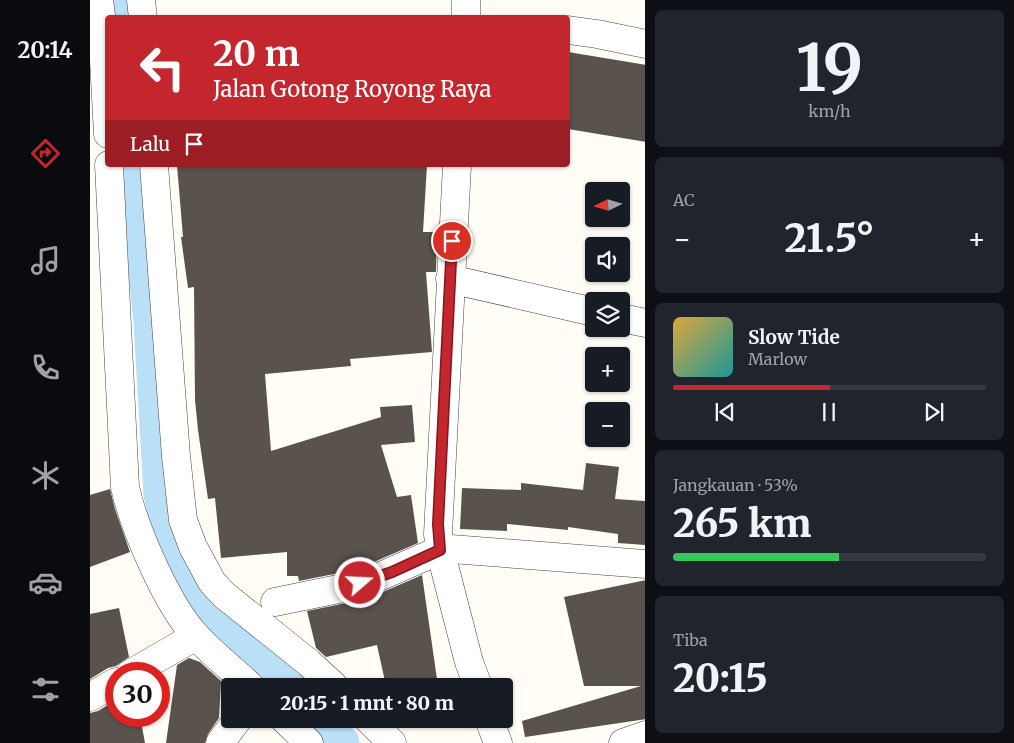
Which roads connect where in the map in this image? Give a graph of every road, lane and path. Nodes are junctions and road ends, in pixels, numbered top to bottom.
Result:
1 (99, 0) edge
2 (141, 0) edge
3 (466, 0) edge
4 (143, 15) edge
5 (467, 15) edge
6 (570, 30) edge
7 (645, 44) edge
8 (105, 79) edge
9 (109, 167) edge
10 (154, 167) edge
11 (457, 167) edge
12 (450, 280) junction
13 (585, 310) edge
14 (630, 320) edge
15 (645, 323) edge
16 (440, 550) junction
17 (645, 564) edge
18 (275, 602) dead end
19 (196, 636) junction
20 (151, 662) edge
21 (241, 678) edge
22 (325, 678) edge
23 (475, 678) edge
24 (105, 688) edge
25 (90, 697) edge
26 (231, 728) edge
27 (293, 728) edge
28 (377, 728) edge
29 (492, 728) edge
30 (645, 735) edge
31 (220, 743) edge
32 (309, 743) edge
33 (392, 743) edge
34 (498, 743) edge
35 (623, 743) edge

1 - 8 street
2 - 4 street
3 - 5 street
6 - 7 street
9 - 19 street
10 - 22 street
11 - 12 street
12 - 13 street
12 - 16 street
14 - 15 street
16 - 17 street
16 - 18 street
16 - 23 street
19 - 20 street
19 - 21 street
24 - 25 street
26 - 31 street
27 - 32 street
28 - 33 street
29 - 34 street
30 - 35 street

